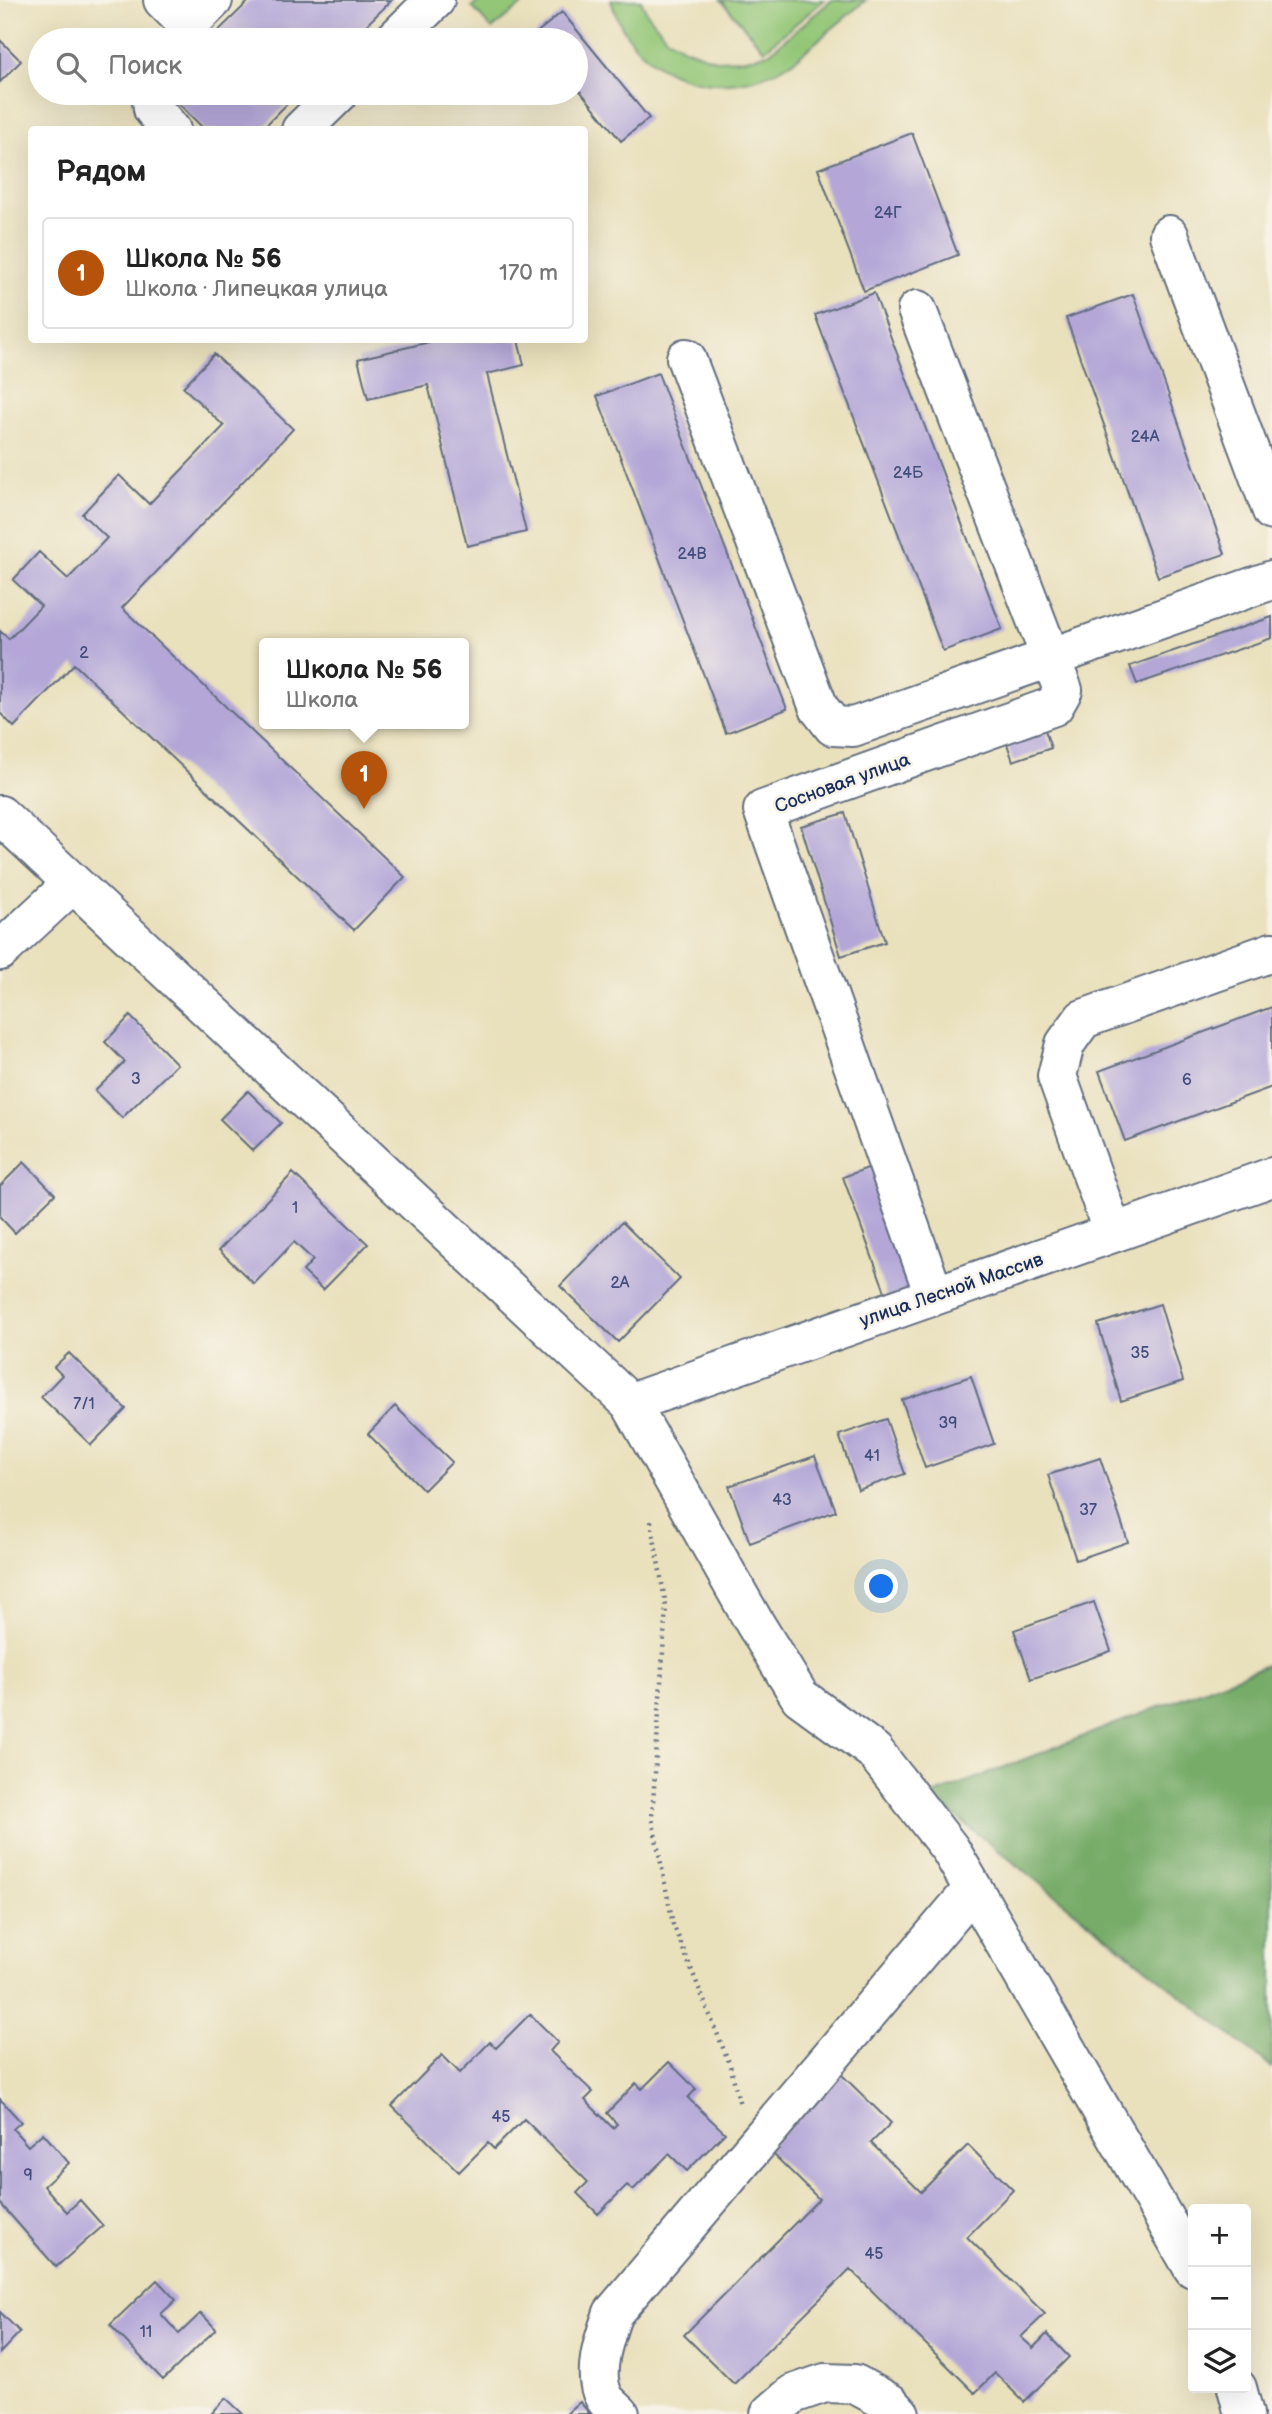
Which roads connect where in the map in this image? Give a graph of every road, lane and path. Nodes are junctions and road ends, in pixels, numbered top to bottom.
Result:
1 (435, 0) edge
2 (406, 28) edge
3 (152, 105) edge
4 (327, 105) edge
5 (167, 126) edge
6 (305, 126) edge
7 (1169, 235) dead end
8 (918, 310) dead end
9 (686, 358) dead end
10 (1272, 512) edge
11 (1272, 580) edge
12 (1051, 658) junction
13 (0, 816) edge
14 (72, 884) junction
15 (0, 951) edge
16 (1272, 952) edge
17 (1272, 1177) edge
18 (1113, 1233) junction
19 (934, 1295) junction
20 (630, 1403) junction
21 (650, 1511) dead end
22 (973, 1889) junction
23 (751, 2151) junction
24 (1188, 2258) edge
25 (1238, 2393) edge
26 (620, 2414) edge
27 (770, 2414) edge
28 (900, 2414) edge
29 (1244, 2414) edge

1 - 2 street
3 - 5 street
4 - 6 street
7 - 10 street
8 - 12 street
9 - 12 street
11 - 12 street
12 - 19 street, Сосновая улица
13 - 14 street
14 - 15 street
14 - 20 street
16 - 18 street
17 - 18 street, улица Лесной Массив
18 - 19 street, улица Лесной Массив
19 - 20 street, улица Лесной Массив
20 - 22 street
21 - 23 path
22 - 23 street
22 - 24 street
23 - 26 street
25 - 29 street
27 - 28 street

